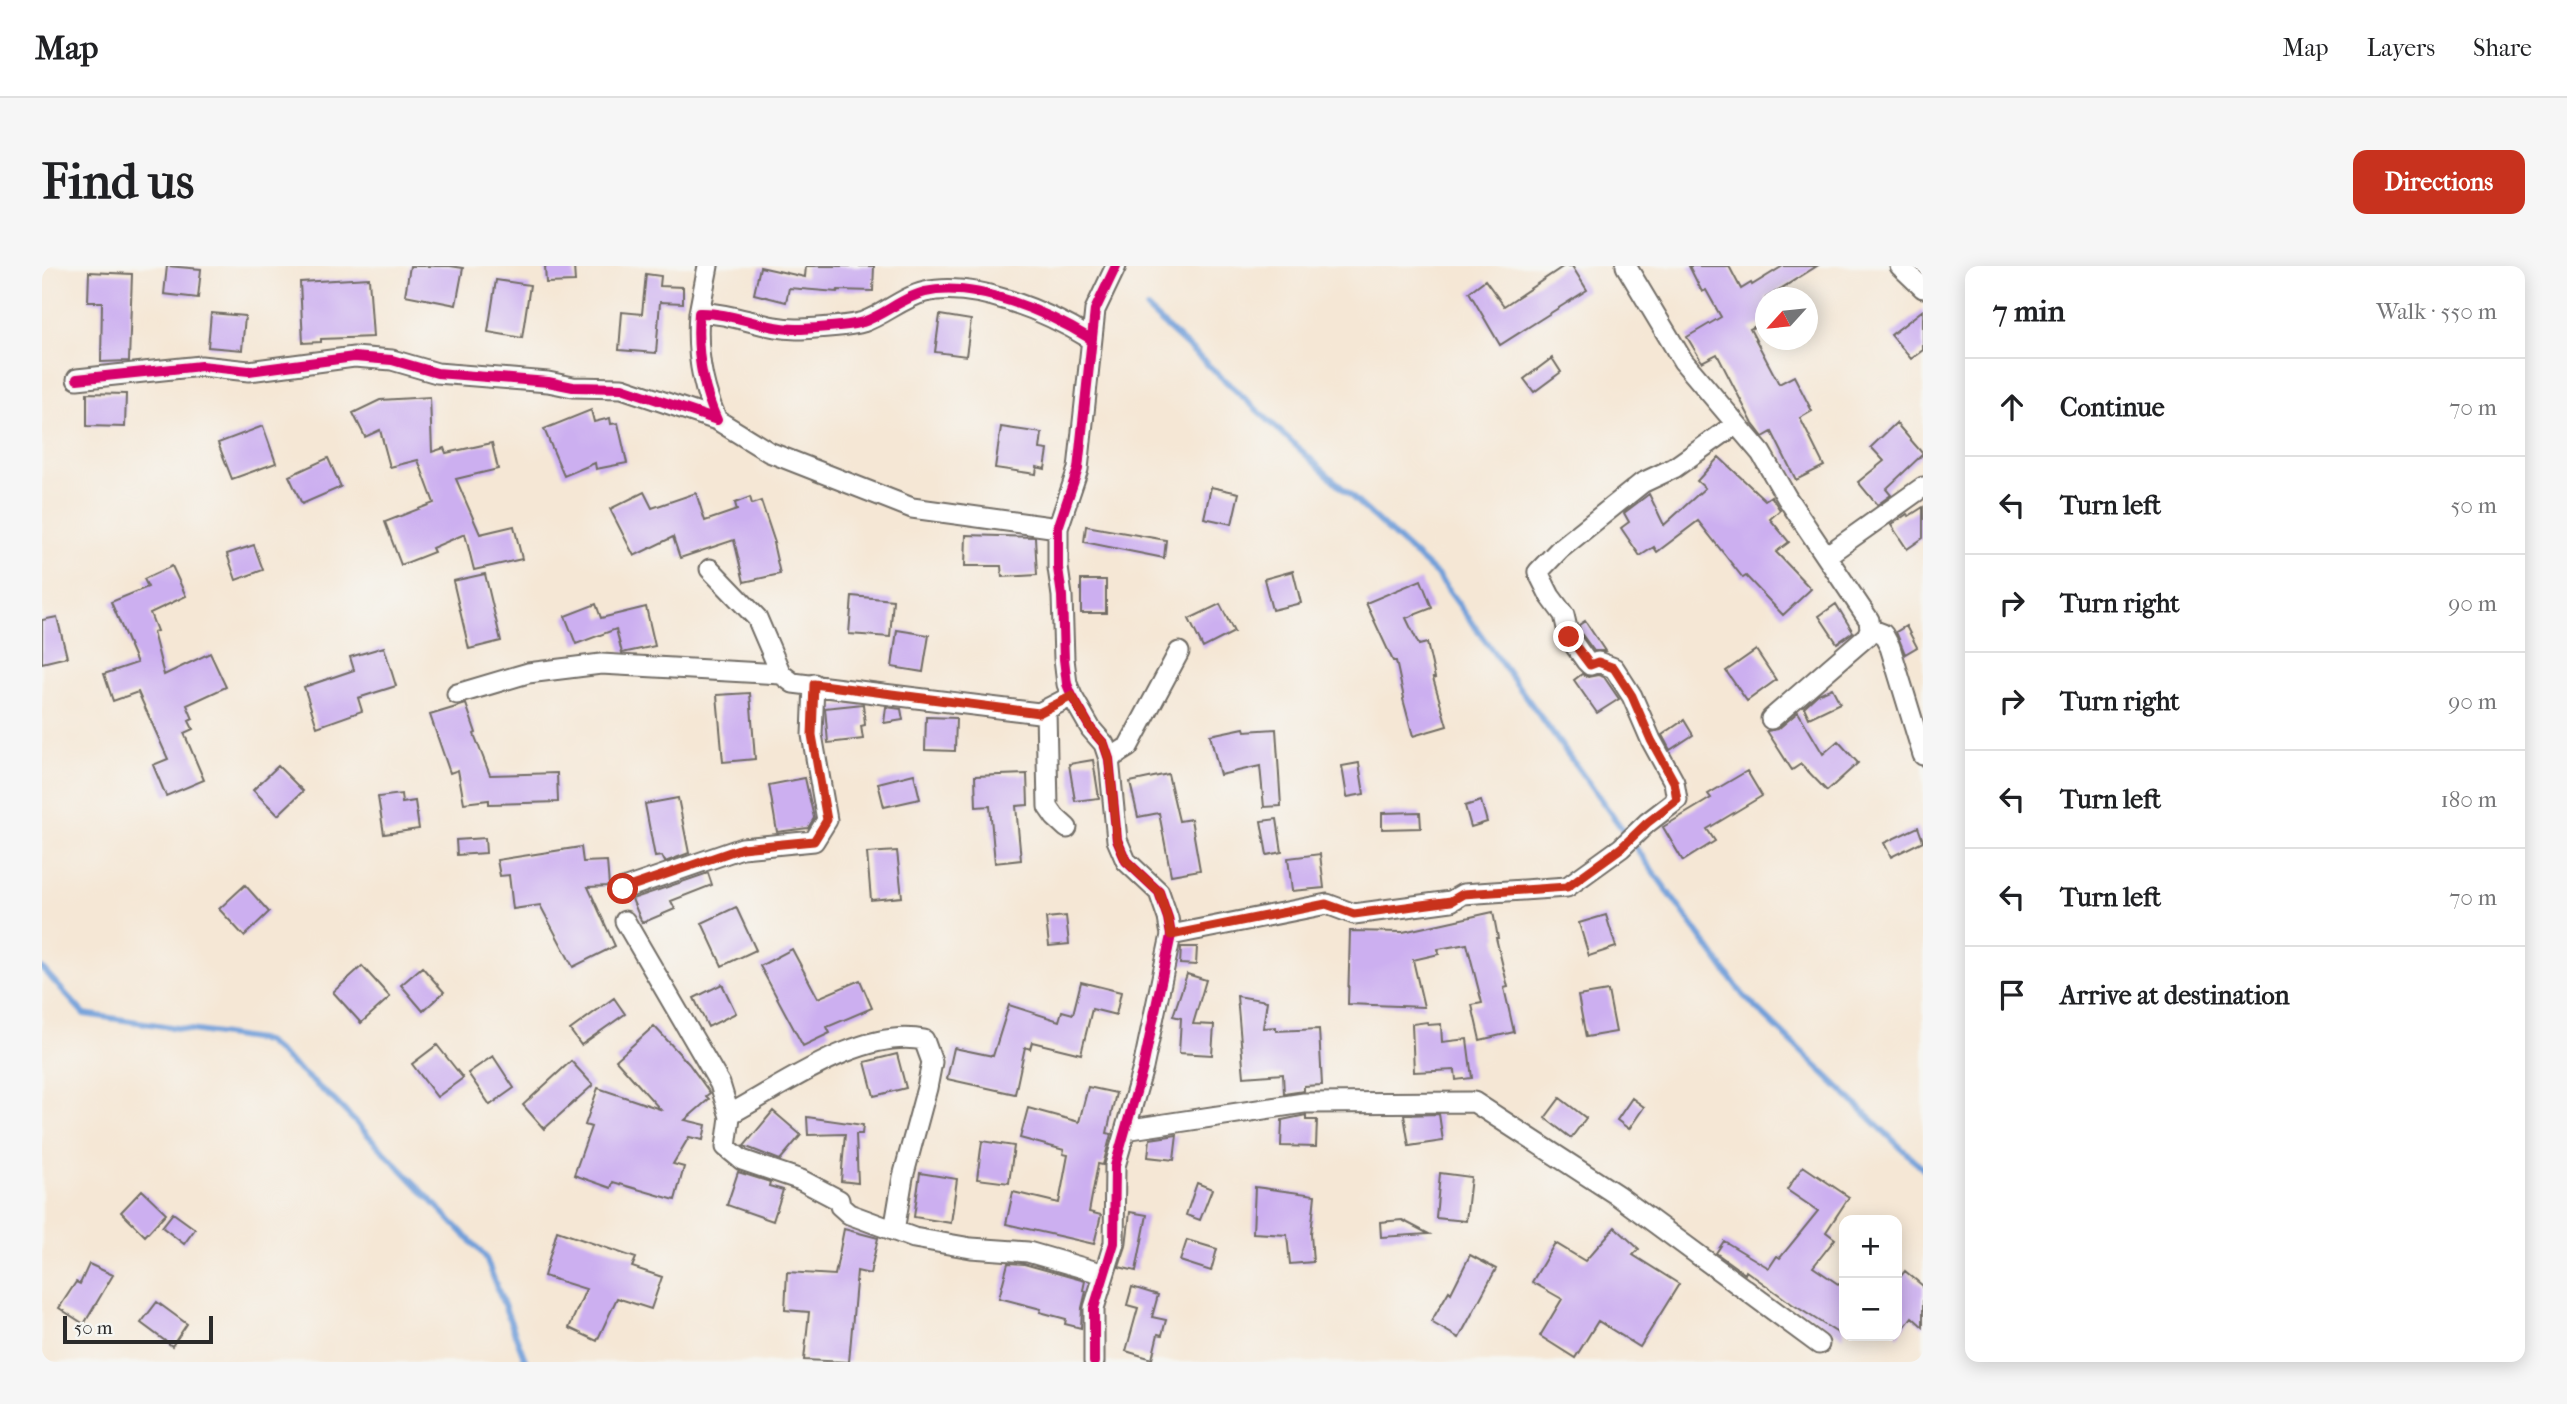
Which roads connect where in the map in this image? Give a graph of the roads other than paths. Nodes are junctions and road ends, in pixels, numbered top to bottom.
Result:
1 (708, 266) edge
2 (1116, 266) edge
3 (1626, 266) edge
4 (1900, 266) edge
5 (1923, 288) edge
6 (699, 313) junction
7 (1091, 339) junction
8 (77, 379) dead end
9 (718, 419) junction
10 (1735, 424) junction
11 (1923, 487) edge
12 (1058, 528) junction
13 (1826, 556) junction
14 (710, 569) dead end
15 (1870, 629) junction
16 (1179, 652) dead end
17 (781, 674) junction
18 (814, 684) junction
19 (457, 694) dead end
20 (1072, 696) junction
21 (1046, 710) junction
22 (1771, 719) dead end
23 (1923, 755) edge
24 (1109, 759) junction
25 (1067, 828) dead end
26 (623, 889) dead end
27 (625, 921) dead end
28 (1171, 935) junction
29 (730, 1114) junction
30 (1125, 1130) junction
31 (894, 1231) junction
32 (1104, 1274) junction
33 (1819, 1344) dead end
34 (1094, 1362) edge

1 - 6 street
2 - 7 street
3 - 10 street
4 - 5 street
6 - 7 street
6 - 9 street
7 - 12 street
8 - 9 street
9 - 12 street
10 - 13 street
10 - 28 street
11 - 13 street
12 - 20 street
13 - 15 street
14 - 17 street
15 - 22 street
15 - 23 street
16 - 24 street
17 - 18 street
17 - 19 street
18 - 21 street
18 - 26 street
20 - 21 street
20 - 24 street
21 - 25 street
24 - 28 street
27 - 29 street
28 - 30 street
29 - 31 street
29 - 31 street
30 - 32 street
30 - 33 street
31 - 32 street
32 - 34 street

